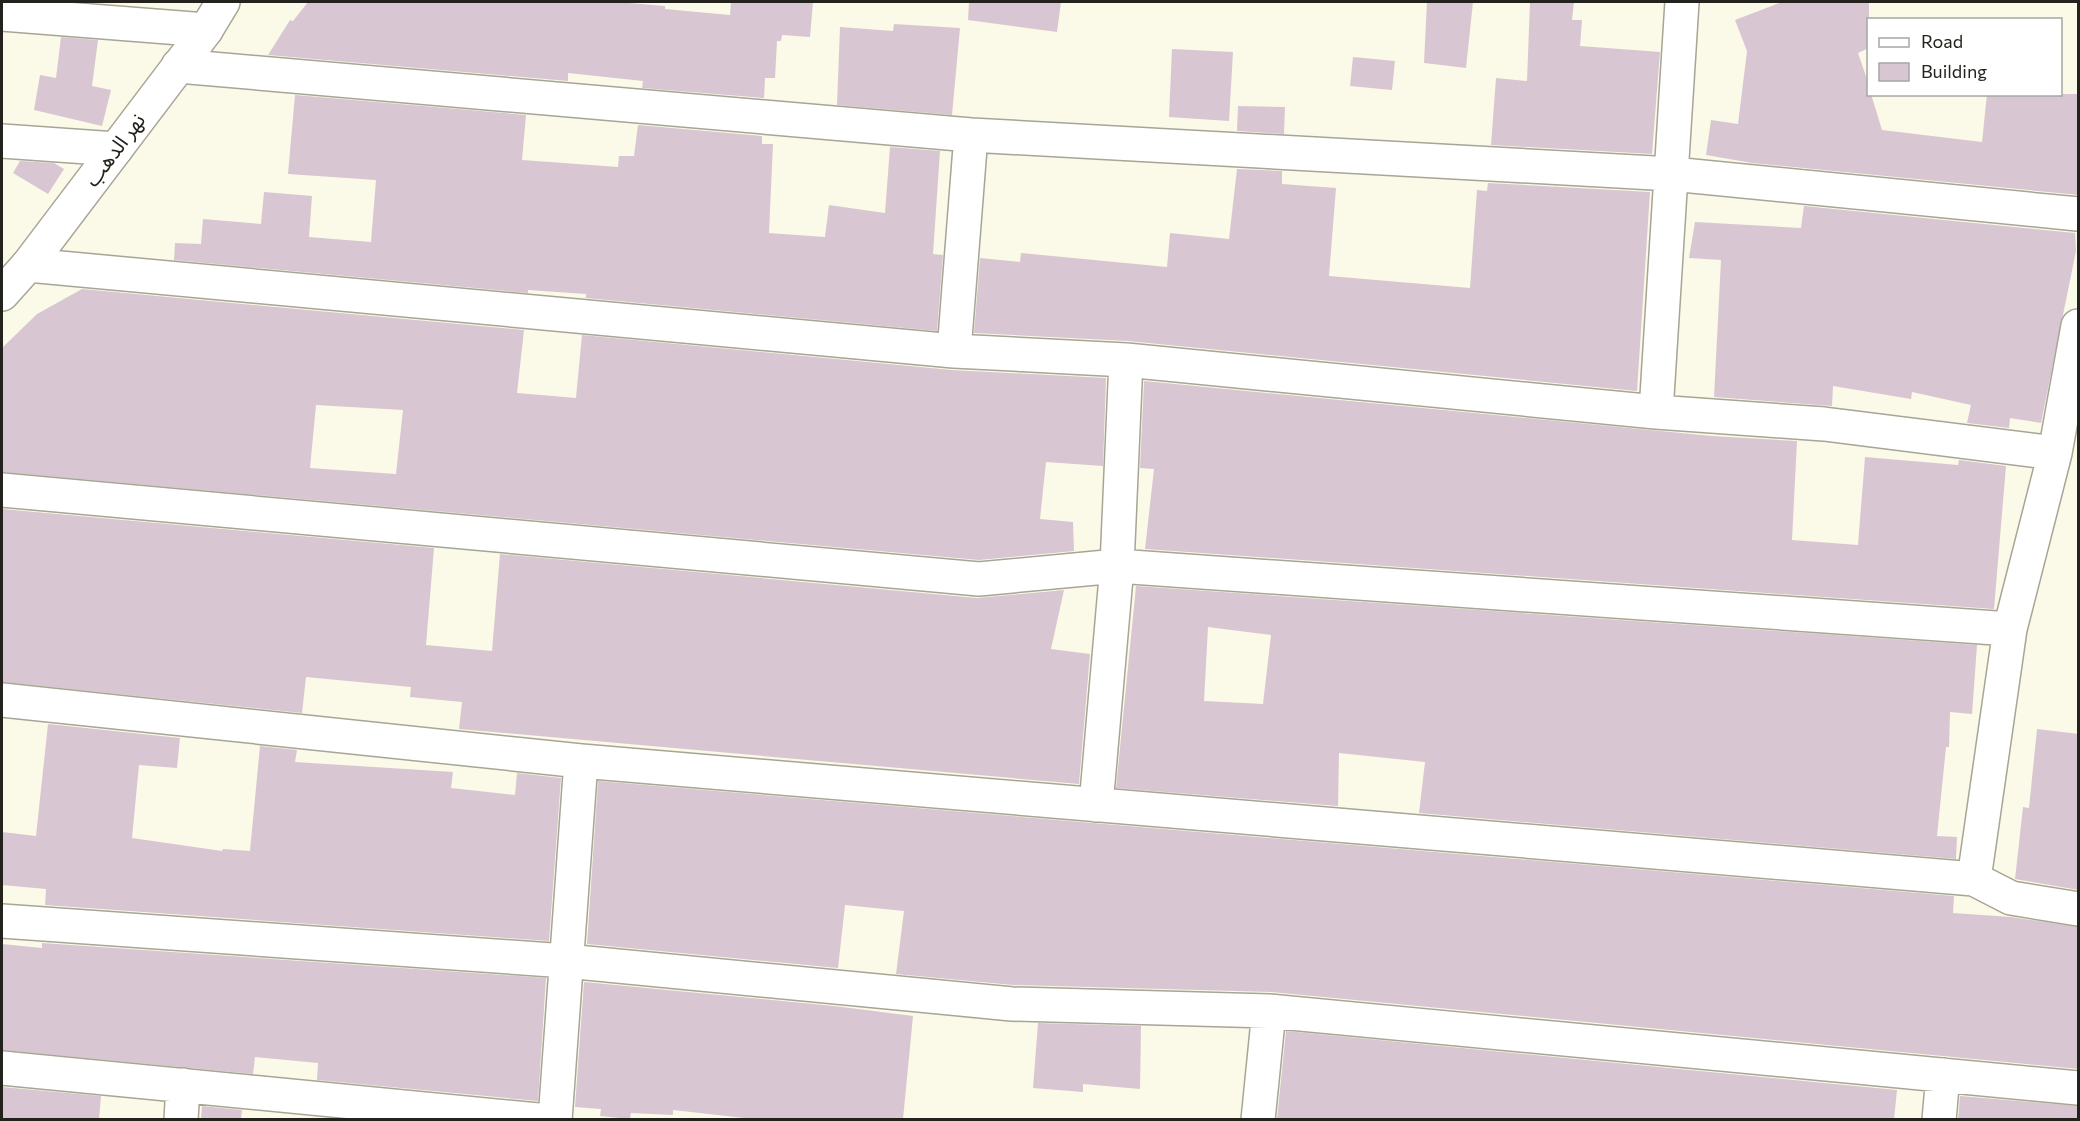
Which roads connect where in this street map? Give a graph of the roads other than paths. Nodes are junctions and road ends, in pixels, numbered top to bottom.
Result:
1 (224, 2) edge
2 (1682, 2) edge
3 (2, 14) edge
4 (206, 30) junction
5 (178, 66) junction
6 (971, 135) junction
7 (2, 141) edge
8 (116, 149) junction
9 (1672, 174) junction
10 (2079, 214) edge
11 (28, 265) junction
12 (2, 294) edge
13 (2079, 326) edge
14 (954, 351) junction
15 (1126, 360) junction
16 (1656, 412) junction
17 (2055, 453) junction
18 (2, 490) edge
19 (1117, 566) junction
20 (2010, 629) junction
21 (2, 700) edge
22 (581, 761) junction
23 (1096, 805) junction
24 (1974, 879) junction
25 (2079, 909) edge
26 (2, 921) edge
27 (566, 961) junction
28 (1269, 1011) junction
29 (2, 1068) edge
30 (1943, 1076) junction
31 (183, 1085) junction
32 (2079, 1088) edge
33 (181, 1119) edge
34 (538, 1119) edge
35 (555, 1119) edge
36 (1258, 1119) edge
37 (1939, 1119) edge

1 - 4 street, نهر الدهب
2 - 9 street
3 - 4 street
4 - 5 street, نهر الدهب
5 - 6 street
5 - 8 street, نهر الدهب
6 - 9 street
6 - 14 street
7 - 8 street
8 - 11 street, نهر الدهب
9 - 10 street
9 - 16 street
11 - 12 street, نهر الدهب
11 - 14 street
13 - 17 street
14 - 15 street
15 - 16 street
15 - 19 street
16 - 17 street
17 - 20 street
18 - 19 street
19 - 20 street
19 - 23 street
20 - 24 street
21 - 22 street
22 - 23 street
22 - 27 street
23 - 24 street
24 - 25 street
26 - 27 street
27 - 28 street
27 - 35 street
28 - 30 street
28 - 36 street
29 - 31 street
30 - 32 street
30 - 37 street
31 - 33 street
31 - 34 street

